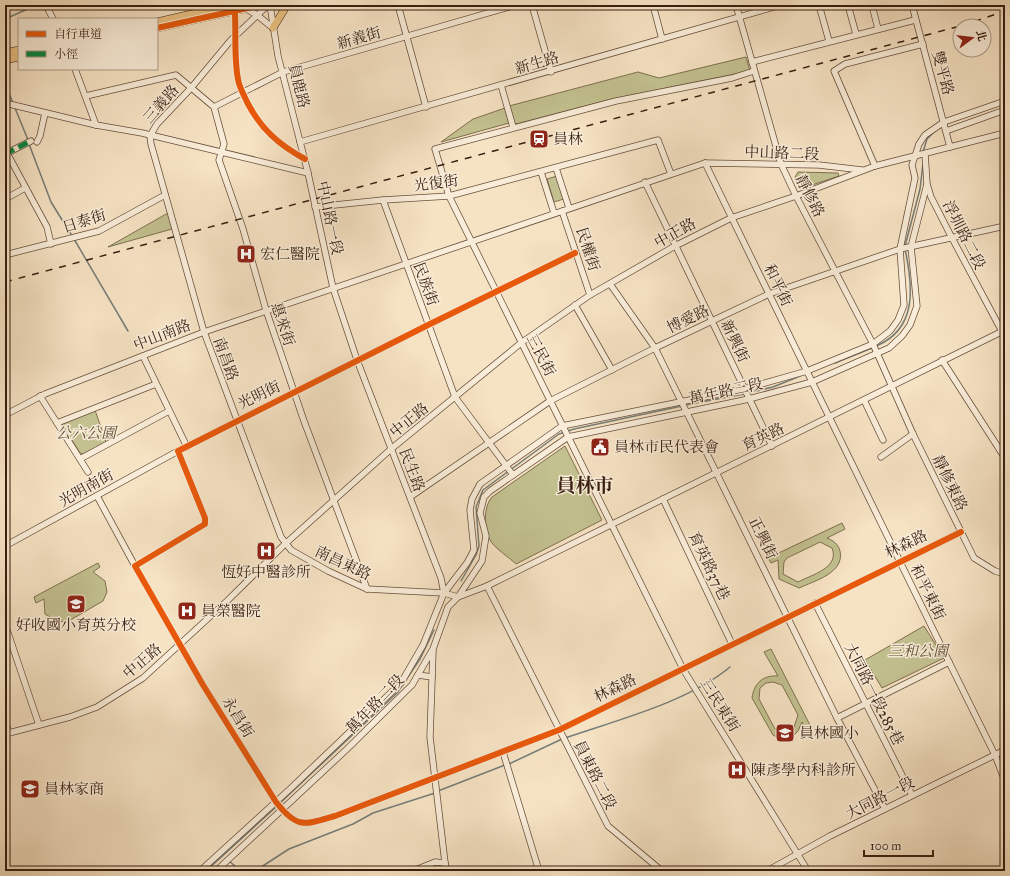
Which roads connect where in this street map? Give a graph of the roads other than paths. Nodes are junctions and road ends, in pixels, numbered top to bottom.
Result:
1 (46, 5) edge
2 (230, 5) edge
3 (261, 5) edge
4 (269, 5) edge
5 (287, 5) edge
6 (398, 5) edge
7 (516, 5) edge
8 (532, 5) edge
9 (653, 5) edge
10 (736, 5) edge
11 (781, 5) edge
12 (819, 5) edge
13 (848, 5) edge
14 (872, 5) edge
15 (912, 5) edge
16 (245, 7) junction
17 (257, 14) junction
18 (740, 17) junction
19 (52, 18) edge
20 (915, 20) junction
21 (158, 22) edge
22 (158, 28) edge
23 (273, 28) junction
24 (878, 29) junction
25 (856, 34) junction
26 (407, 37) junction
27 (662, 39) junction
28 (829, 41) junction
29 (923, 44) junction
30 (18, 50) edge
31 (5, 53) edge
32 (18, 57) edge
33 (5, 60) edge
34 (752, 62) junction
35 (74, 70) edge
36 (283, 72) junction
37 (551, 72) junction
38 (754, 72) junction
39 (501, 85) junction
40 (191, 88) junction
41 (86, 96) junction
42 (1005, 101) edge
43 (6, 104) edge
44 (214, 107) junction
45 (426, 107) junction
46 (1005, 110) edge
47 (45, 113) junction
48 (944, 122) junction
49 (96, 124) junction
50 (513, 127) junction
51 (946, 131) junction
52 (1005, 133) edge
53 (150, 136) junction
54 (30, 141) dead end
55 (37, 142) dead end
56 (300, 142) junction
57 (950, 147) junction
58 (222, 152) junction
59 (6, 153) edge
60 (925, 154) junction
61 (915, 156) junction
62 (705, 162) junction
63 (781, 164) junction
64 (875, 166) junction
65 (556, 168) junction
66 (862, 170) junction
67 (541, 172) junction
68 (308, 173) junction
69 (671, 174) junction
70 (645, 182) junction
71 (926, 184) junction
72 (25, 188) junction
73 (165, 195) junction
74 (449, 196) junction
75 (796, 196) junction
76 (5, 199) edge
77 (383, 200) junction
78 (315, 207) junction
79 (569, 208) junction
80 (562, 210) junction
81 (554, 213) junction
82 (731, 218) junction
83 (1005, 226) edge
84 (952, 238) junction
85 (472, 242) junction
86 (51, 244) junction
87 (179, 246) joint
88 (675, 246) junction
89 (911, 247) junction
90 (900, 249) junction
91 (575, 253) junction
92 (5, 255) edge
93 (405, 263) junction
94 (835, 271) junction
95 (610, 284) junction
96 (333, 288) junction
97 (496, 293) junction
98 (769, 294) junction
99 (590, 295) junction
100 (575, 305) junction
101 (266, 310) junction
102 (712, 320) junction
103 (428, 325) junction
104 (1003, 331) edge
105 (204, 332) junction
106 (1005, 337) edge
107 (521, 343) junction
108 (873, 344) junction
109 (655, 348) junction
110 (876, 353) junction
111 (143, 356) junction
112 (357, 360) junction
113 (942, 360) junction
114 (612, 370) junction
115 (807, 371) junction
116 (812, 382) junction
117 (156, 384) junction
118 (891, 386) junction
119 (744, 389) junction
120 (294, 393) junction
121 (40, 396) junction
122 (455, 398) junction
123 (749, 399) junction
124 (864, 400) junction
125 (550, 401) junction
126 (682, 401) junction
127 (169, 411) junction
128 (687, 412) junction
129 (5, 415) edge
130 (830, 417) junction
131 (236, 421) junction
132 (57, 423) junction
133 (562, 426) junction
134 (913, 434) junction
135 (568, 437) junction
136 (882, 440) dead end
137 (489, 442) junction
138 (772, 446) junction
139 (187, 447) junction
140 (391, 449) junction
141 (178, 451) junction
142 (1004, 454) edge
143 (880, 456) dead end
144 (80, 459) junction
145 (506, 465) junction
146 (88, 472) dead end
147 (717, 473) junction
148 (513, 475) junction
149 (97, 496) junction
150 (410, 497) junction
151 (663, 499) junction
152 (333, 501) junction
153 (612, 525) junction
154 (961, 532) junction
155 (5, 544) edge
156 (285, 544) junction
157 (900, 562) junction
158 (136, 566) junction
159 (1005, 574) edge
160 (487, 586) junction
161 (367, 589) junction
162 (444, 592) junction
163 (458, 597) junction
164 (815, 604) junction
165 (788, 617) junction
166 (5, 624) edge
167 (732, 644) junction
168 (180, 645) junction
169 (434, 649) junction
170 (949, 662) junction
171 (683, 668) junction
172 (418, 674) junction
173 (432, 677) junction
174 (865, 704) junction
175 (837, 718) junction
176 (5, 721) edge
177 (39, 725) junction
178 (559, 730) junction
179 (7, 733) edge
180 (1005, 750) edge
181 (503, 752) junction
182 (995, 755) junction
183 (434, 779) junction
184 (1005, 781) edge
185 (912, 795) junction
186 (276, 802) junction
187 (281, 809) junction
188 (885, 809) junction
189 (797, 854) junction
190 (445, 863) junction
191 (200, 871) edge
192 (216, 871) edge
193 (413, 871) edge
194 (446, 871) edge
195 (540, 871) edge
196 (662, 871) edge
197 (767, 871) edge
198 (808, 871) edge

1 - 19 street
2 - 21 main road
3 - 16 main road
4 - 17 street, 三義路
4 - 23 street, 員鹿路
5 - 23 main road
6 - 26 street
7 - 26 street, 新義街
8 - 37 street
9 - 27 street
10 - 18 street, 靜修路
11 - 18 street, 新生路
12 - 28 street
13 - 25 street
14 - 24 street
15 - 20 street, 雙平路
16 - 17 street
16 - 22 main road
17 - 23 street
17 - 40 street, 三義路
18 - 27 street, 新生路
18 - 34 street, 靜修路
20 - 24 street
20 - 29 street, 雙平路
23 - 36 street, 員鹿路
24 - 25 street
25 - 28 street
26 - 36 street, 新義街
26 - 45 street
27 - 37 street, 新生路
28 - 34 street
29 - 48 street, 雙平路
29 - 64 street
30 - 31 main road
32 - 33 main road
34 - 38 street, 靜修路
35 - 41 street
36 - 44 street, 新義街
36 - 56 street, 員鹿路
37 - 39 street, 新生路
38 - 50 street
38 - 63 street, 靜修路
39 - 45 street, 新生路
39 - 50 street
40 - 41 street
40 - 44 street
40 - 53 street, 三義路
41 - 49 street
42 - 48 street
43 - 47 street, 中山路一段
44 - 58 street, 惠來街
45 - 56 street, 新生路
46 - 51 street
47 - 49 street, 中山路一段
47 - 55 street
48 - 51 street, 雙平路
48 - 61 street
49 - 53 street, 中山路一段
50 - 74 street, 三民街
51 - 57 street, 雙平路
52 - 57 street, 中山路二段
53 - 58 street, 中山路一段
53 - 73 street, 三義路
54 - 59 street
56 - 68 street, 員鹿路
57 - 60 street, 中山路二段
58 - 68 street, 中山路一段
58 - 101 street, 惠來街
59 - 72 street
60 - 61 street, 中山路二段
60 - 71 street, 萬年路三段
61 - 64 street, 中山路二段
61 - 90 street, 萬年路三段
62 - 63 street, 中山路二段
62 - 69 street, 中山路二段
62 - 82 street, 和平街
63 - 66 street, 中山路二段
63 - 75 street, 靜修路
64 - 66 street, 中山路二段
65 - 67 street, 光復街
65 - 69 street
65 - 79 street, 民權街
66 - 75 street, 中正路
67 - 74 street, 光復街
67 - 81 street
68 - 78 street, 中山路一段
69 - 70 street, 中山路二段
70 - 79 street, 中山路二段
70 - 88 street, 新興街
71 - 84 street, 浮圳路二段
71 - 89 street, 萬年路三段
72 - 76 street
72 - 86 street
73 - 86 street, 日泰街
73 - 87 street, 三義路
74 - 77 street, 光復街
74 - 85 street, 三民街
75 - 82 street, 中正路
75 - 94 street, 靜修路
77 - 78 street, 光復街
77 - 93 street, 民族街
78 - 96 street, 中山路一段
79 - 80 street, 中山路二段
80 - 81 street
80 - 91 street, 民權街
81 - 85 street
82 - 88 street, 中正路
82 - 98 street, 和平街
83 - 84 street, 博愛路
84 - 89 street, 博愛路
84 - 104 street, 浮圳路二段
85 - 93 street
85 - 97 street, 三民街
86 - 92 street, 日泰街
87 - 105 street, 南昌路
88 - 95 street, 中正路
88 - 102 street, 新興街
89 - 90 street, 博愛路
89 - 110 street, 萬年路三段
90 - 94 street, 博愛路
90 - 108 street, 萬年路三段
91 - 97 street, 光明街
91 - 99 street, 民權街
93 - 96 street
93 - 103 street, 民族街
94 - 98 street, 博愛路
94 - 108 street, 靜修路
95 - 99 street, 中正路
95 - 109 street, 正興街
96 - 101 street, 中山南路
96 - 112 street, 民生路
97 - 103 street, 光明街
97 - 107 street, 三民街
98 - 102 street, 博愛路
98 - 115 street, 和平街
99 - 100 street, 中正路
100 - 107 street, 中正路
100 - 114 street
101 - 105 street, 中山南路
101 - 120 street, 惠來街
102 - 109 street, 博愛路
102 - 119 street, 新興街
103 - 112 street, 光明街
103 - 122 street, 民族街
104 - 106 street, 浮圳路二段
104 - 113 street, 育英路
105 - 111 street, 中山南路
105 - 131 street, 南昌路
107 - 122 street, 中正路
107 - 125 street, 三民街
108 - 110 street, 靜修路
108 - 115 street, 萬年路三段
109 - 114 street, 博愛路
109 - 126 street, 正興街
110 - 116 street, 萬年路三段
110 - 118 street, 靜修路
111 - 117 street
111 - 121 street, 中山南路
112 - 120 street, 光明街
112 - 140 street, 民生路
113 - 118 street, 育英路
113 - 142 street
114 - 125 street, 博愛路
115 - 116 street, 和平街
115 - 119 street, 萬年路三段
116 - 123 street, 萬年路三段
116 - 130 street, 和平街
117 - 127 street
117 - 132 street
118 - 124 street, 育英路
118 - 134 street, 靜修東路
119 - 123 street, 新興街
119 - 126 street, 萬年路三段
120 - 131 street, 光明街
120 - 152 street, 惠來街
121 - 129 street, 中山南路
121 - 132 street
122 - 137 street, 民族街
122 - 140 street, 中正路
123 - 128 street, 萬年路三段
123 - 138 street, 新興街
124 - 130 street, 育英路
124 - 136 street
125 - 133 street, 三民街
125 - 137 street, 博愛路
126 - 128 street, 正興街
126 - 133 street, 萬年路三段
127 - 139 street
127 - 144 street
128 - 135 street, 萬年路三段
128 - 147 street, 正興街
130 - 138 street, 育英路
130 - 157 street, 和平東街
131 - 139 street, 光明街
131 - 156 street, 南昌路
132 - 144 street
133 - 135 street, 三民街
133 - 145 street, 萬年路三段
134 - 143 street
134 - 154 street, 靜修東路
135 - 148 street, 萬年路三段
135 - 153 street, 三民街
137 - 145 street, 民族街
137 - 150 street, 博愛路
138 - 147 street, 育英路
139 - 141 street, 光明街
140 - 150 street, 民生路
140 - 152 street, 中正路
141 - 149 street, 光明南街
141 - 158 street
144 - 146 street
145 - 148 street, 民族街
145 - 162 street, 萬年路三段
147 - 151 street, 育英路
147 - 165 street, 正興街
148 - 163 street, 萬年路三段
149 - 155 street, 光明南街
149 - 158 street
150 - 162 street, 民生路
151 - 153 street, 育英路
151 - 167 street, 育英路37巷
152 - 156 street, 中正路
152 - 161 street, 惠來街
153 - 160 street, 育英路
153 - 171 street, 三民東街
154 - 157 street, 林森路
154 - 159 street, 靜修東路
156 - 161 street, 南昌東路
156 - 168 street, 中正路
157 - 164 street, 林森路
157 - 170 street, 和平東街
158 - 168 street
160 - 163 street, 育英路
160 - 178 street, 員東路二段
161 - 162 street, 南昌東路
162 - 163 street, 南昌東路
162 - 186 street, 萬年路二段
163 - 169 street, 萬年路二段
164 - 165 street, 林森路
164 - 174 street, 大同路一段285巷
165 - 167 street, 林森路
165 - 175 street, 正興街
166 - 177 street
167 - 171 street, 林森路
168 - 177 street, 中正路
168 - 186 street, 永昌街
169 - 172 street, 萬年路二段
169 - 173 street
170 - 174 street
170 - 182 street, 和平東街
171 - 178 street, 林森路
171 - 189 street, 三民東街
172 - 173 street
172 - 187 street, 萬年路二段
173 - 183 street
174 - 175 street
174 - 185 street, 大同路一段285巷
175 - 188 street, 正興街
176 - 179 street
177 - 179 street, 中正路
178 - 181 street, 林森路
178 - 196 street, 員東路二段
180 - 182 street, 大同路一段
181 - 183 street, 林森路
181 - 195 street
182 - 184 street, 和平東街
182 - 185 street, 大同路一段
183 - 187 street, 林森路
183 - 190 street
185 - 188 street, 大同路一段
186 - 187 street, 林森路
186 - 191 street, 萬年路二段
187 - 192 street, 萬年路二段
188 - 189 street, 大同路一段
189 - 197 street, 大同路一段
189 - 198 street, 三民東街
190 - 193 street
190 - 194 street

